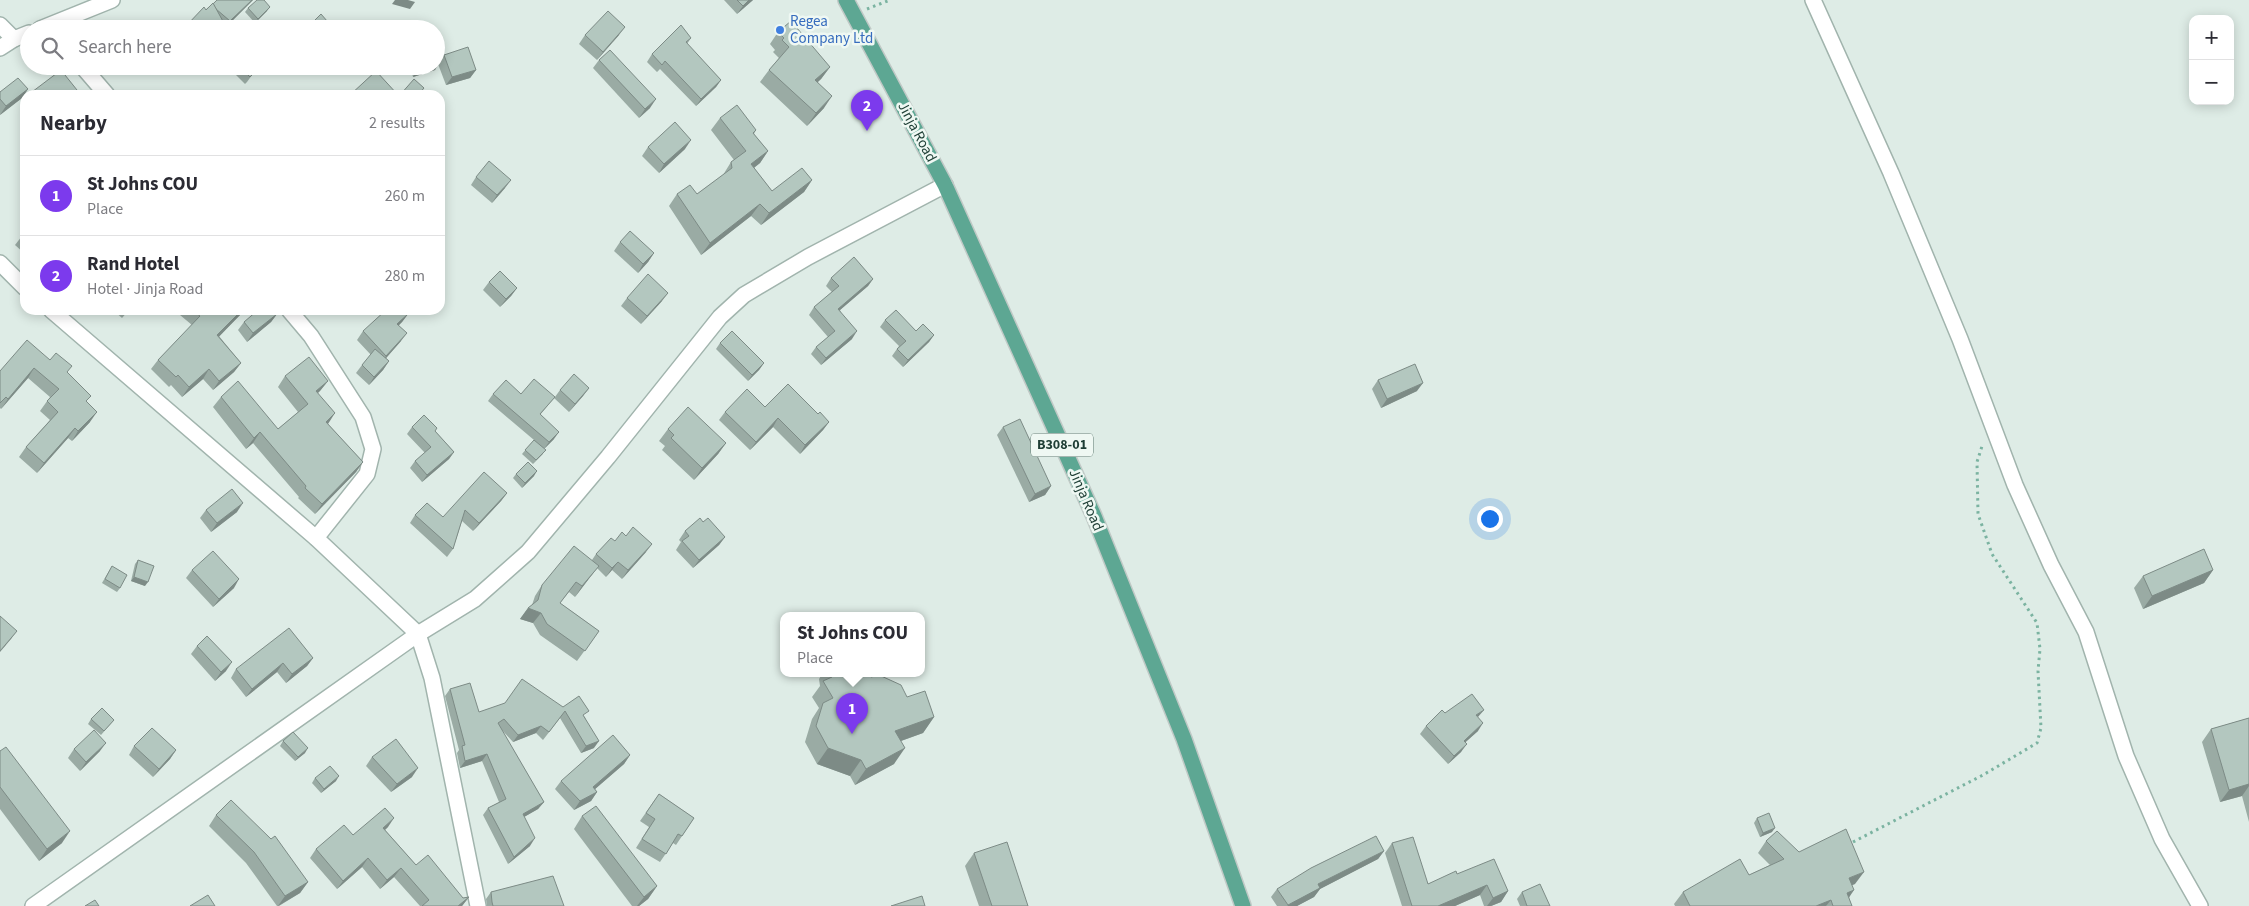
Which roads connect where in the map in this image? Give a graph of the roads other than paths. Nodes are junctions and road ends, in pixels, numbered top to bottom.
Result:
1 (112, 0) edge
2 (846, 0) edge
3 (1813, 0) edge
4 (65, 20) edge
5 (0, 25) edge
6 (20, 37) edge
7 (14, 39) junction
8 (0, 48) edge
9 (89, 75) edge
10 (102, 90) edge
11 (945, 185) junction
12 (0, 263) edge
13 (20, 283) edge
14 (57, 315) edge
15 (293, 315) edge
16 (316, 538) junction
17 (418, 634) junction
18 (33, 906) edge
19 (478, 906) edge
20 (1243, 906) edge
21 (2200, 906) edge

1 - 4 street
2 - 11 main road, Jinja Road / B308-01
3 - 21 street
5 - 7 street
6 - 7 street
7 - 8 street
9 - 10 street
11 - 17 street
11 - 20 main road, Jinja Road / B308-01
12 - 13 street
14 - 16 street
15 - 16 street
16 - 17 street
17 - 18 street
17 - 19 street

